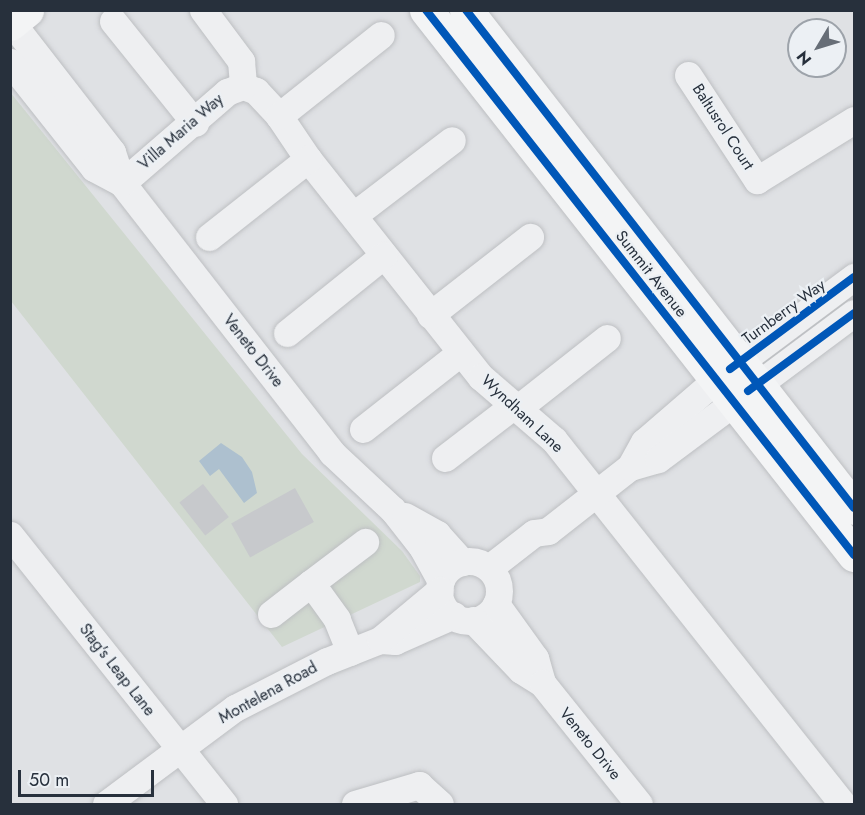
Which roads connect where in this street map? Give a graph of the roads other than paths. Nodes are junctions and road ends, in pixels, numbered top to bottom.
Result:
1 (203, 10) edge
2 (426, 10) edge
3 (466, 10) edge
4 (17, 19) edge
5 (113, 21) dead end
6 (381, 35) dead end
7 (10, 62) edge
8 (688, 75) dead end
9 (243, 86) junction
10 (279, 116) junction
11 (855, 120) edge
12 (195, 123) junction
13 (452, 140) dead end
14 (308, 159) junction
15 (122, 183) junction
16 (354, 215) junction
17 (208, 237) dead end
18 (530, 237) dead end
19 (384, 255) junction
20 (855, 278) edge
21 (855, 313) edge
22 (430, 315) junction
23 (286, 333) dead end
24 (607, 338) dead end
25 (460, 353) junction
26 (738, 381) junction
27 (516, 407) junction
28 (363, 429) dead end
29 (445, 459) dead end
30 (595, 493) junction
31 (855, 508) edge
32 (393, 510) junction
33 (10, 535) edge
34 (365, 542) dead end
35 (855, 555) edge
36 (462, 562) junction
37 (311, 583) junction
38 (441, 585) junction
39 (495, 586) junction
40 (271, 614) dead end
41 (463, 618) junction
42 (380, 640) junction
43 (350, 652) junction
44 (542, 683) junction
45 (178, 748) junction
46 (106, 804) edge
47 (224, 804) edge
48 (355, 804) edge
49 (441, 804) edge
50 (639, 804) edge
51 (842, 804) edge

1 - 9 street
2 - 26 main road, Summit Avenue
3 - 26 main road, Summit Avenue
4 - 15 street, Veneto Drive
5 - 12 street
6 - 10 street
7 - 15 street, Veneto Drive
8 - 11 street, Baltusrol Court
9 - 10 street, Wyndham Lane
9 - 12 street, Villa Maria Way
10 - 14 street, Wyndham Lane
12 - 15 street, Villa Maria Way
13 - 16 street
14 - 16 street, Wyndham Lane
14 - 17 street
15 - 32 street, Veneto Drive
16 - 19 street, Wyndham Lane
18 - 22 street
19 - 22 street, Wyndham Lane
19 - 23 street
20 - 26 street, Turnberry Way
21 - 26 street
22 - 25 street, Wyndham Lane
24 - 27 street
25 - 27 street, Wyndham Lane
25 - 28 street
26 - 30 street
26 - 31 main road, Summit Avenue
26 - 35 main road, Summit Avenue
27 - 29 street
27 - 30 street, Wyndham Lane
30 - 39 street
30 - 51 street, Wyndham Lane
32 - 36 street, Veneto Drive
32 - 38 street, Veneto Drive
33 - 45 street, Stag's Leap Lane
34 - 37 street
36 - 38 street
36 - 39 street
37 - 40 street
37 - 43 street
38 - 41 street
38 - 42 street, Montelena Road
39 - 41 street
39 - 44 street, Veneto Drive
41 - 42 street, Montelena Road
41 - 44 street, Veneto Drive
42 - 43 street, Montelena Road
43 - 45 street, Montelena Road
44 - 50 street, Veneto Drive
45 - 46 street, Montelena Road
45 - 47 street, Stag's Leap Lane
48 - 49 street

